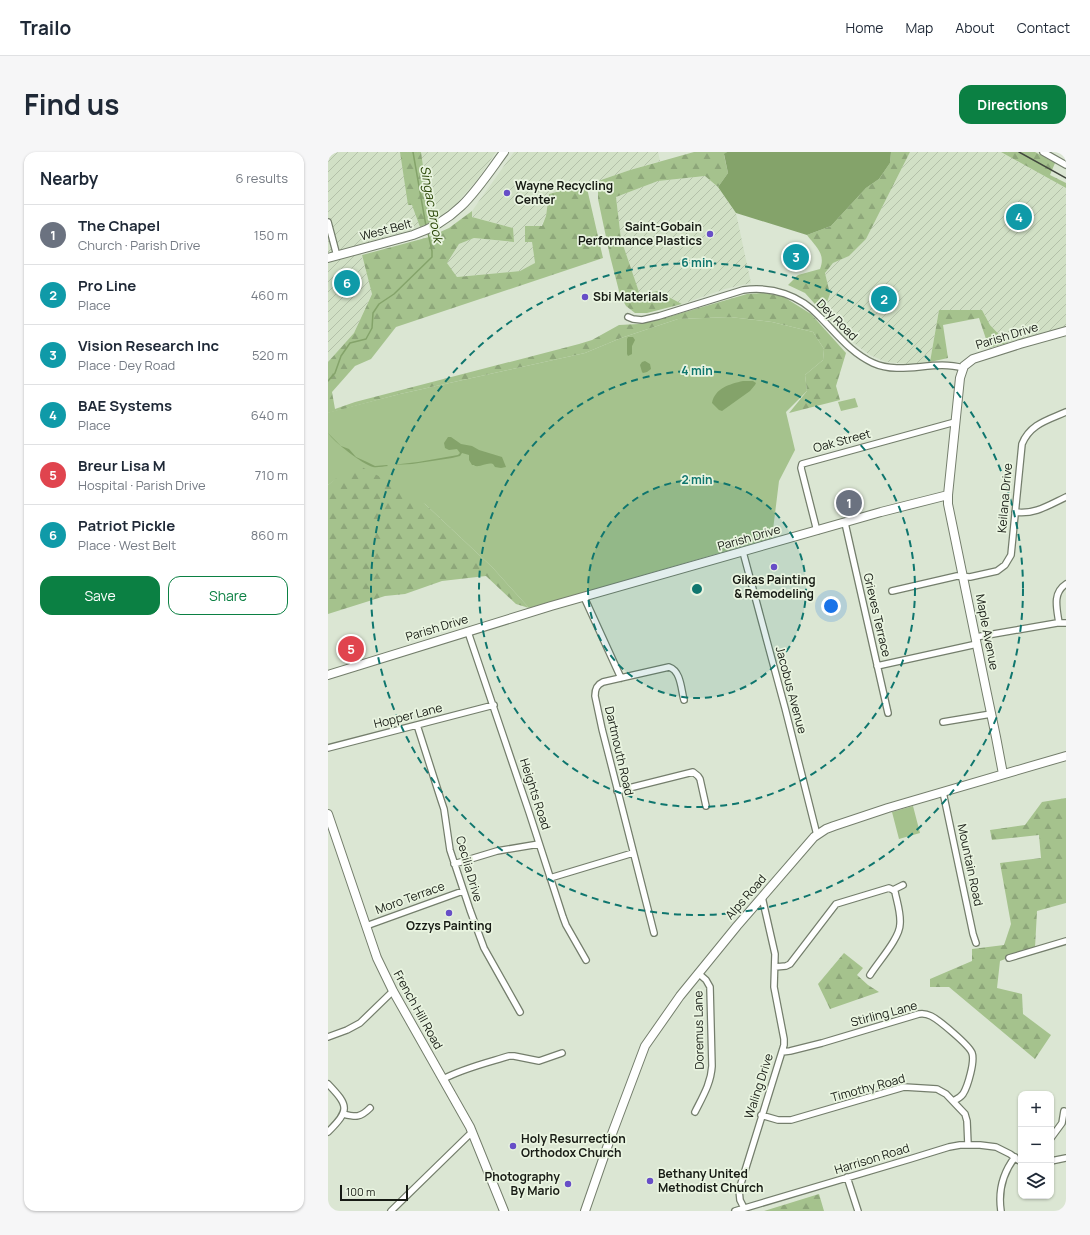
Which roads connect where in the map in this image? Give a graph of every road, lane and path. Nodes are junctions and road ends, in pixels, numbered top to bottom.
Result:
1 (504, 152) edge
2 (1043, 152) edge
3 (1066, 165) edge
4 (328, 222) edge
5 (337, 256) junction
6 (328, 258) edge
7 (628, 317) dead end
8 (1066, 331) edge
9 (963, 368) junction
10 (1066, 412) edge
11 (955, 422) junction
12 (948, 495) junction
13 (1066, 497) edge
14 (1015, 512) junction
15 (845, 523) junction
16 (817, 531) junction
17 (742, 552) junction
18 (963, 577) junction
19 (1066, 584) edge
20 (892, 591) dead end
21 (584, 596) junction
22 (1059, 623) junction
23 (1066, 623) edge
24 (468, 632) junction
25 (977, 640) junction
26 (877, 666) junction
27 (328, 675) edge
28 (622, 678) junction
29 (684, 700) dead end
30 (494, 705) junction
31 (888, 713) dead end
32 (990, 714) junction
33 (943, 722) dead end
34 (417, 725) junction
35 (328, 748) edge
36 (1066, 756) edge
37 (1003, 774) junction
38 (617, 791) junction
39 (943, 792) junction
40 (706, 806) dead end
41 (328, 814) edge
42 (817, 835) junction
43 (539, 844) junction
44 (633, 853) junction
45 (454, 864) junction
46 (550, 878) junction
47 (903, 885) dead end
48 (893, 890) junction
49 (463, 891) junction
50 (762, 897) junction
51 (366, 926) junction
52 (654, 933) dead end
53 (1066, 941) edge
54 (976, 943) dead end
55 (1009, 958) dead end
56 (586, 960) dead end
57 (774, 967) junction
58 (698, 973) junction
59 (870, 975) dead end
60 (393, 991) junction
61 (520, 1012) dead end
62 (328, 1037) edge
63 (782, 1052) junction
64 (562, 1053) dead end
65 (443, 1079) junction
66 (328, 1084) edge
67 (953, 1101) junction
68 (370, 1108) dead end
69 (1064, 1111) dead end
70 (695, 1112) dead end
71 (343, 1114) junction
72 (761, 1115) junction
73 (328, 1132) edge
74 (472, 1132) junction
75 (1054, 1134) edge
76 (968, 1145) junction
77 (1015, 1158) junction
78 (1066, 1158) edge
79 (1018, 1160) edge
80 (1054, 1160) edge
81 (848, 1177) junction
82 (744, 1208) junction
83 (392, 1211) edge
84 (504, 1211) edge
85 (585, 1211) edge
86 (736, 1211) edge
87 (858, 1211) edge
88 (1001, 1211) edge

1 - 5 main road, West Belt
2 - 3 street
4 - 5 street
5 - 6 main road, West Belt
7 - 9 street, Dey Road
8 - 9 main road, Parish Drive
9 - 11 main road
10 - 14 street, Keilana Drive
11 - 12 main road
11 - 16 street, Oak Street
12 - 15 main road, Parish Drive
12 - 18 main road, Maple Avenue
13 - 14 street
14 - 18 street, Keilana Drive
15 - 16 main road, Parish Drive
15 - 26 street, Grieves Terrace
16 - 17 main road, Parish Drive
17 - 21 main road, Parish Drive
17 - 42 street, Jacobus Avenue
18 - 20 street, Keilana Drive
18 - 25 main road, Maple Avenue
19 - 22 street
21 - 24 main road, Parish Drive
21 - 28 street
22 - 23 street
22 - 25 street
24 - 27 main road, Parish Drive
24 - 30 street, Heights Road
25 - 26 street
25 - 32 main road, Maple Avenue
26 - 31 street, Grieves Terrace
28 - 29 street
28 - 38 street, Dartmouth Road
30 - 34 street, Hopper Lane
30 - 43 street, Heights Road
32 - 33 street
32 - 37 main road, Maple Avenue
34 - 35 street, Hopper Lane
34 - 45 street, Cecilia Drive
36 - 37 main road, Alps Road
37 - 39 main road, Alps Road
38 - 40 street
38 - 44 street, Dartmouth Road
39 - 42 main road, Alps Road
39 - 54 street, Mountain Road
41 - 51 main road, French Hill Road
42 - 50 main road, Alps Road
43 - 45 street
43 - 46 street, Heights Road
44 - 46 street
44 - 52 street, Dartmouth Road
45 - 49 street, Cecilia Drive
46 - 56 street, Heights Road
47 - 48 street
48 - 57 street
48 - 59 street
49 - 51 street, Moro Terrace
49 - 61 street, Cecilia Drive
50 - 57 street, Waling Drive
50 - 58 main road, Alps Road
51 - 60 main road, French Hill Road
53 - 55 street
57 - 63 street, Waling Drive
58 - 70 street, Doremus Lane
58 - 85 main road, Alps Road
60 - 62 street
60 - 65 main road, French Hill Road
63 - 67 street, Stirling Lane
63 - 72 street, Waling Drive
64 - 65 street
65 - 74 main road, French Hill Road
66 - 71 street
67 - 72 street, Timothy Road
67 - 76 street, Timothy Road
68 - 71 street
69 - 75 street
71 - 73 street
72 - 82 street, Waling Drive
74 - 83 street
74 - 84 main road, French Hill Road
76 - 77 street, Harrison Road
76 - 81 street, Harrison Road
77 - 79 street, Harrison Road
77 - 88 street
78 - 80 street
81 - 82 street, Harrison Road
81 - 87 street
82 - 86 street, Harrison Road

